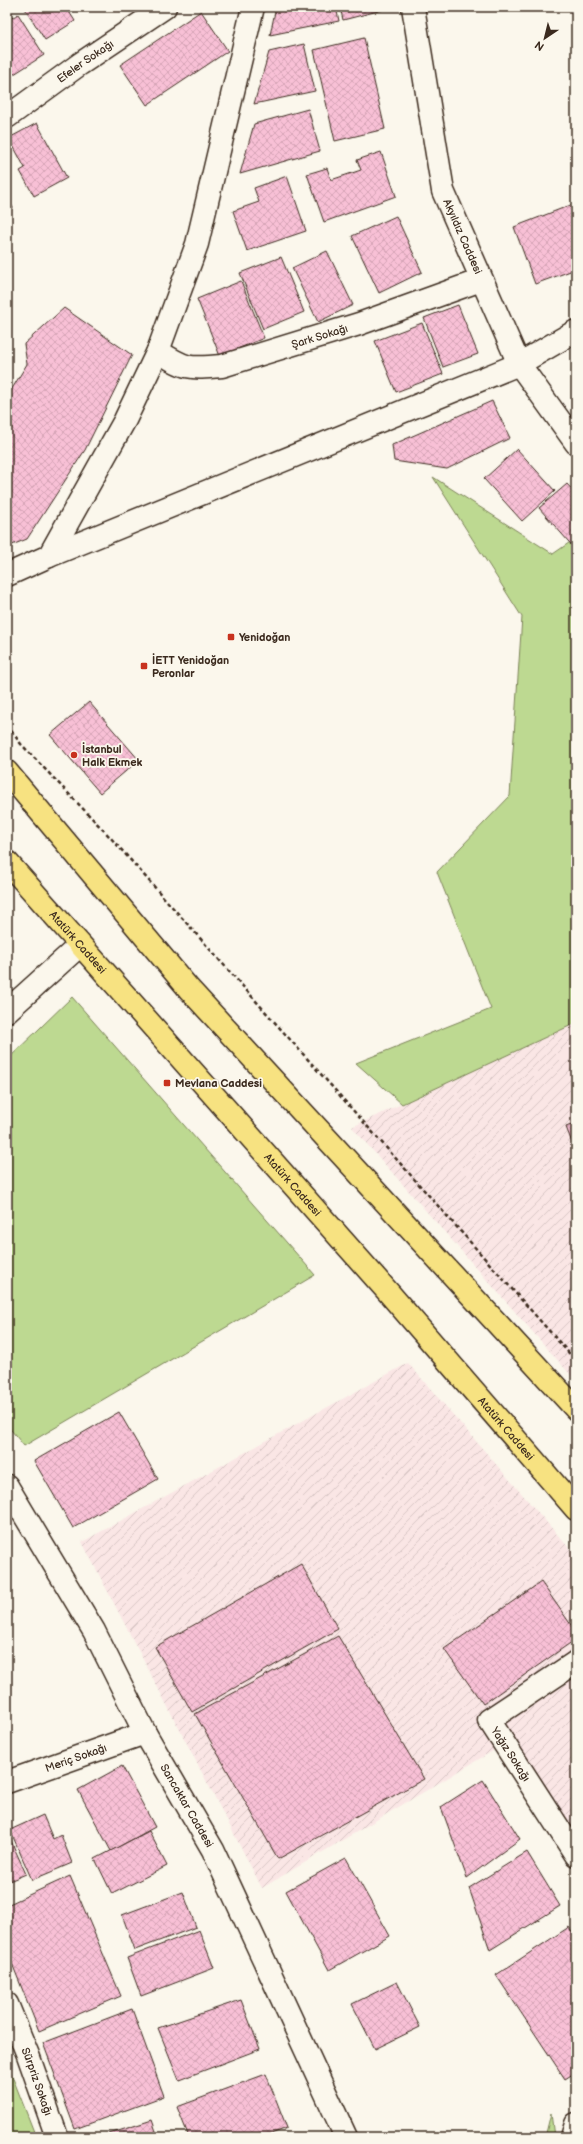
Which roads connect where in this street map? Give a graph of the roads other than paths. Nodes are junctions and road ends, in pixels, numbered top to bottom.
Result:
1 (164, 7) edge
2 (253, 7) edge
3 (413, 7) edge
4 (7, 117) edge
5 (481, 280) junction
6 (576, 331) edge
7 (158, 351) junction
8 (518, 364) junction
9 (576, 443) edge
10 (50, 556) junction
11 (7, 575) edge
12 (7, 772) edge
13 (7, 862) edge
14 (79, 946) junction
15 (7, 1011) edge
16 (576, 1409) edge
17 (7, 1486) edge
18 (576, 1509) edge
19 (576, 1662) edge
20 (145, 1733) junction
21 (7, 1782) edge
22 (576, 1855) edge
23 (7, 2004) edge
24 (576, 2124) edge
25 (57, 2137) edge
26 (346, 2137) edge
27 (572, 2137) edge

1 - 4 street, Efeler Sokağı
2 - 7 street
3 - 5 street, Akyıldız Caddesi
5 - 7 street, Şark Sokağı
5 - 8 street, Akyıldız Caddesi
6 - 8 street
7 - 10 street
8 - 9 street, Akyıldız Caddesi
8 - 10 street
10 - 11 street
12 - 16 main road
13 - 14 main road, Atatürk Caddesi
14 - 15 street
14 - 18 main road, Atatürk Caddesi
17 - 20 street, Sancaktar Caddesi
19 - 22 street, Yağız Sokağı
20 - 21 street, Meriç Sokağı
20 - 26 street, Sancaktar Caddesi
23 - 25 street, Sürpriz Sokağı
24 - 27 street

